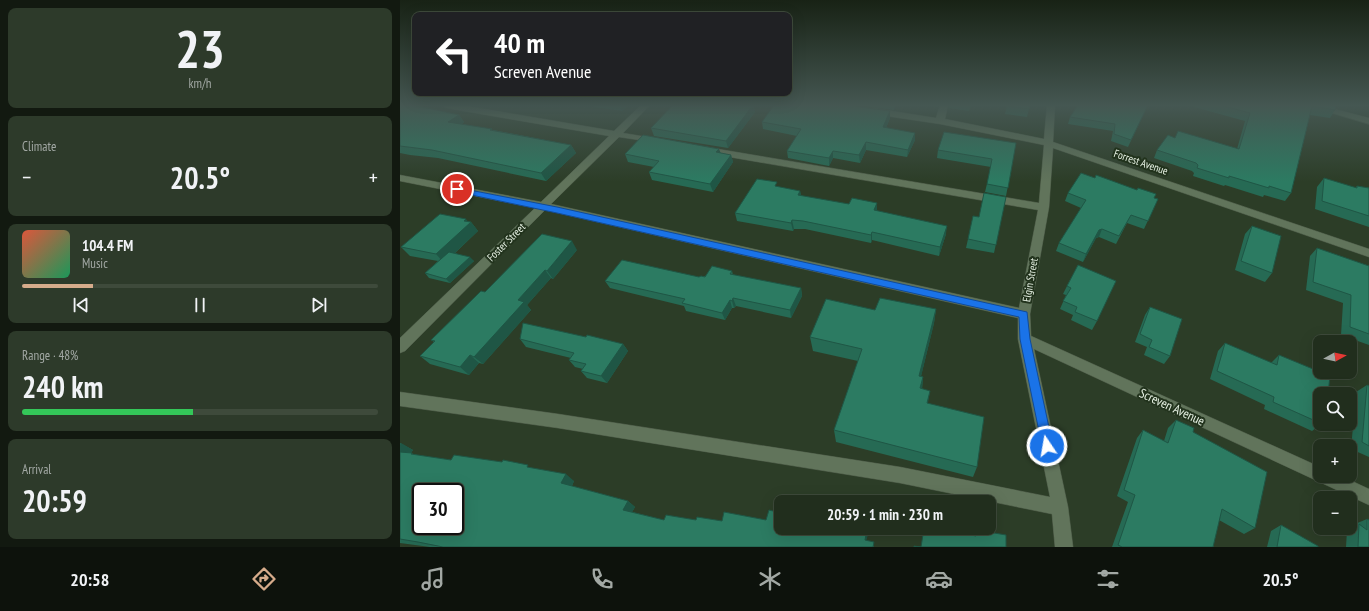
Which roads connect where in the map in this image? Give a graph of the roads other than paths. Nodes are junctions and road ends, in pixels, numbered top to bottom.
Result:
1 (596, 131) edge
2 (620, 131) edge
3 (989, 131) edge
4 (1049, 131) edge
5 (616, 134) junction
6 (663, 142) edge
7 (1048, 143) junction
8 (694, 148) edge
9 (400, 178) edge
10 (542, 206) junction
11 (1044, 208) junction
12 (1369, 253) edge
13 (1024, 314) junction
14 (1025, 339) junction
15 (400, 347) edge
16 (400, 399) edge
17 (1313, 472) edge
18 (1338, 483) edge
19 (1369, 497) edge
20 (1060, 508) junction
21 (1064, 547) edge

1 - 5 street
2 - 5 street, Foster Street
3 - 7 street, Forrest Avenue
4 - 7 street, Elgin Street
5 - 6 street
5 - 10 street, Foster Street
7 - 11 street, Elgin Street
7 - 12 street, Forrest Avenue
8 - 11 street
9 - 10 street
10 - 13 street
10 - 15 street, Foster Street
11 - 13 street, Elgin Street
13 - 14 street, Elgin Street
14 - 17 street, Screven Avenue
14 - 20 street, Elgin Street
16 - 20 street
18 - 19 street
20 - 21 street, Elgin Street

